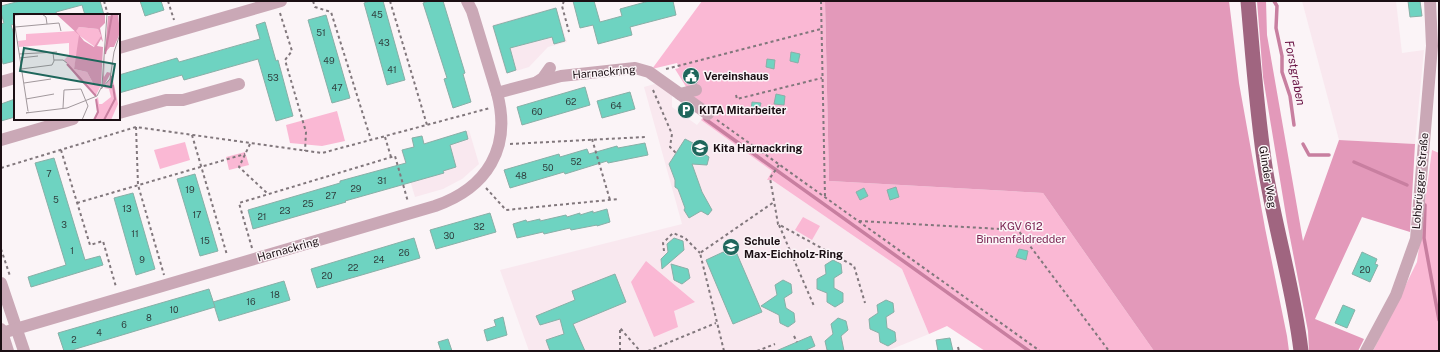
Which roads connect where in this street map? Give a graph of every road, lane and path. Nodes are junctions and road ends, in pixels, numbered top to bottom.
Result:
1 (104, 1) edge
2 (168, 1) edge
3 (313, 1) edge
4 (390, 1) edge
5 (467, 1) edge
6 (564, 1) edge
7 (821, 1) edge
8 (1248, 1) edge
9 (1430, 1) edge
10 (279, 2) edge
11 (108, 14) edge
12 (821, 29) junction
13 (177, 31) junction
14 (569, 32) dead end
15 (120, 48) edge
16 (550, 68) dead end
17 (14, 78) edge
18 (822, 78) junction
19 (651, 79) junction
20 (1, 82) edge
21 (534, 83) junction
22 (239, 84) dead end
23 (696, 90) dead end
24 (497, 93) junction
25 (678, 94) junction
26 (736, 95) dead end
27 (501, 105) junction
28 (703, 112) joint
29 (120, 114) edge
30 (70, 120) edge
31 (426, 125) junction
32 (136, 127) junction
33 (192, 135) junction
34 (385, 136) junction
35 (645, 137) dead end
36 (592, 139) junction
37 (1, 140) edge
38 (371, 140) junction
39 (250, 143) junction
40 (499, 144) junction
41 (60, 150) junction
42 (305, 151) junction
43 (676, 153) dead end
44 (245, 154) junction
45 (391, 157) junction
46 (780, 165) junction
47 (201, 166) junction
48 (1, 168) edge
49 (479, 180) junction
50 (138, 185) junction
51 (268, 194) junction
52 (825, 197) junction
53 (619, 199) dead end
54 (610, 200) junction
55 (77, 202) junction
56 (774, 202) junction
57 (411, 213) junction
58 (858, 221) junction
59 (778, 224) junction
60 (664, 251) dead end
61 (700, 253) junction
62 (255, 259) junction
63 (231, 266) junction
64 (1, 283) edge
65 (166, 284) junction
66 (119, 298) junction
67 (865, 303) dead end
68 (814, 306) dead end
69 (716, 323) junction
70 (16, 328) junction
71 (2, 331) edge
72 (794, 336) dead end
73 (797, 342) dead end
74 (774, 344) dead end
75 (958, 347) dead end
76 (8, 351) edge
77 (24, 351) edge
78 (620, 351) edge
79 (640, 351) edge
80 (648, 351) edge
81 (724, 351) edge
82 (757, 351) edge
83 (959, 351) edge
84 (1040, 351) edge
85 (1109, 351) edge
86 (1301, 351) edge
87 (1366, 351) edge

1 - 11 path
2 - 13 path
3 - 38 path
4 - 31 path
5 - 24 street, Harnackring
6 - 14 path
7 - 12 path
8 - 86 main road, Glinder Weg
9 - 87 street, Lohbrügger Straße
10 - 13 street
10 - 42 path
12 - 18 path
12 - 19 path
13 - 15 street
16 - 21 street, Harnackring
17 - 20 street
18 - 26 path
18 - 52 path
19 - 21 street, Harnackring
19 - 25 street, Harnackring
19 - 43 path
21 - 24 street, Harnackring
22 - 29 street
23 - 25 street
24 - 27 street, Harnackring
25 - 28 street, Harnackring
27 - 31 path
27 - 40 street, Harnackring
28 - 46 path
30 - 37 street
31 - 34 path
32 - 33 path
32 - 41 path
32 - 50 path
33 - 39 path
33 - 47 path
34 - 38 path
34 - 45 path
35 - 36 path
36 - 40 path
36 - 54 path
38 - 42 path
39 - 42 path
39 - 44 path
40 - 49 street, Harnackring
41 - 48 path
41 - 55 path
44 - 47 path
44 - 51 path
45 - 51 path
45 - 57 path
46 - 52 path
46 - 56 path
47 - 50 path
47 - 63 path
49 - 54 path
49 - 57 street, Harnackring
50 - 55 path
50 - 65 path
51 - 62 path
52 - 58 path
53 - 54 path
55 - 66 path
56 - 59 path
56 - 61 path
57 - 62 street, Harnackring
58 - 84 path
58 - 85 path
59 - 67 path
59 - 68 path
60 - 61 path
61 - 69 path
62 - 63 street, Harnackring
63 - 65 street, Harnackring
64 - 70 street
65 - 66 street, Harnackring
66 - 70 street, Harnackring
69 - 80 path
69 - 81 path
70 - 71 street, Harnackring
70 - 77 street
71 - 76 street
72 - 73 path
74 - 82 path
75 - 83 path
78 - 79 path

